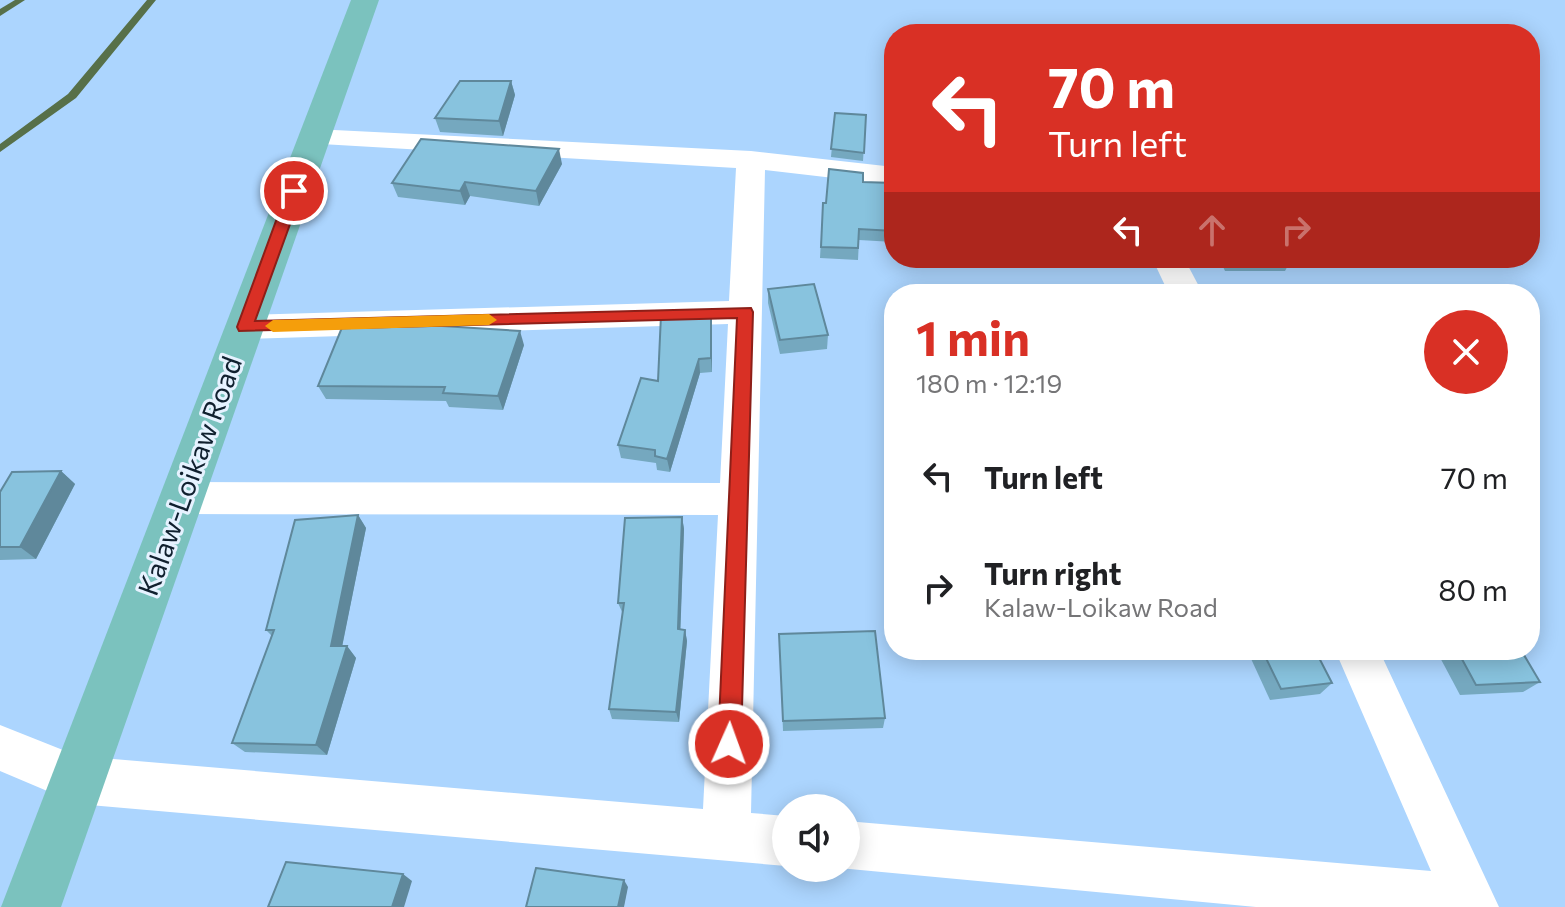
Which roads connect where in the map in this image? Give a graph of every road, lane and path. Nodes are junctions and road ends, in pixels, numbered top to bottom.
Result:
1 (365, 0) edge
2 (314, 137) junction
3 (751, 160) junction
4 (884, 175) edge
5 (745, 312) junction
6 (245, 327) junction
7 (182, 498) junction
8 (738, 499) junction
9 (1362, 660) edge
10 (0, 748) edge
11 (78, 780) junction
12 (726, 836) junction
13 (772, 840) edge
14 (860, 847) edge
15 (1472, 903) edge
16 (31, 907) edge

1 - 2 main road, Kalaw-Loikaw Road
2 - 3 street
2 - 6 main road, Kalaw-Loikaw Road
3 - 4 street
3 - 5 street
5 - 6 street
5 - 8 street
6 - 7 main road, Kalaw-Loikaw Road
7 - 8 street
7 - 11 main road, Kalaw-Loikaw Road
8 - 12 street
9 - 15 street
10 - 11 street
11 - 12 street
11 - 16 main road, Kalaw-Loikaw Road
12 - 13 street
14 - 15 street

